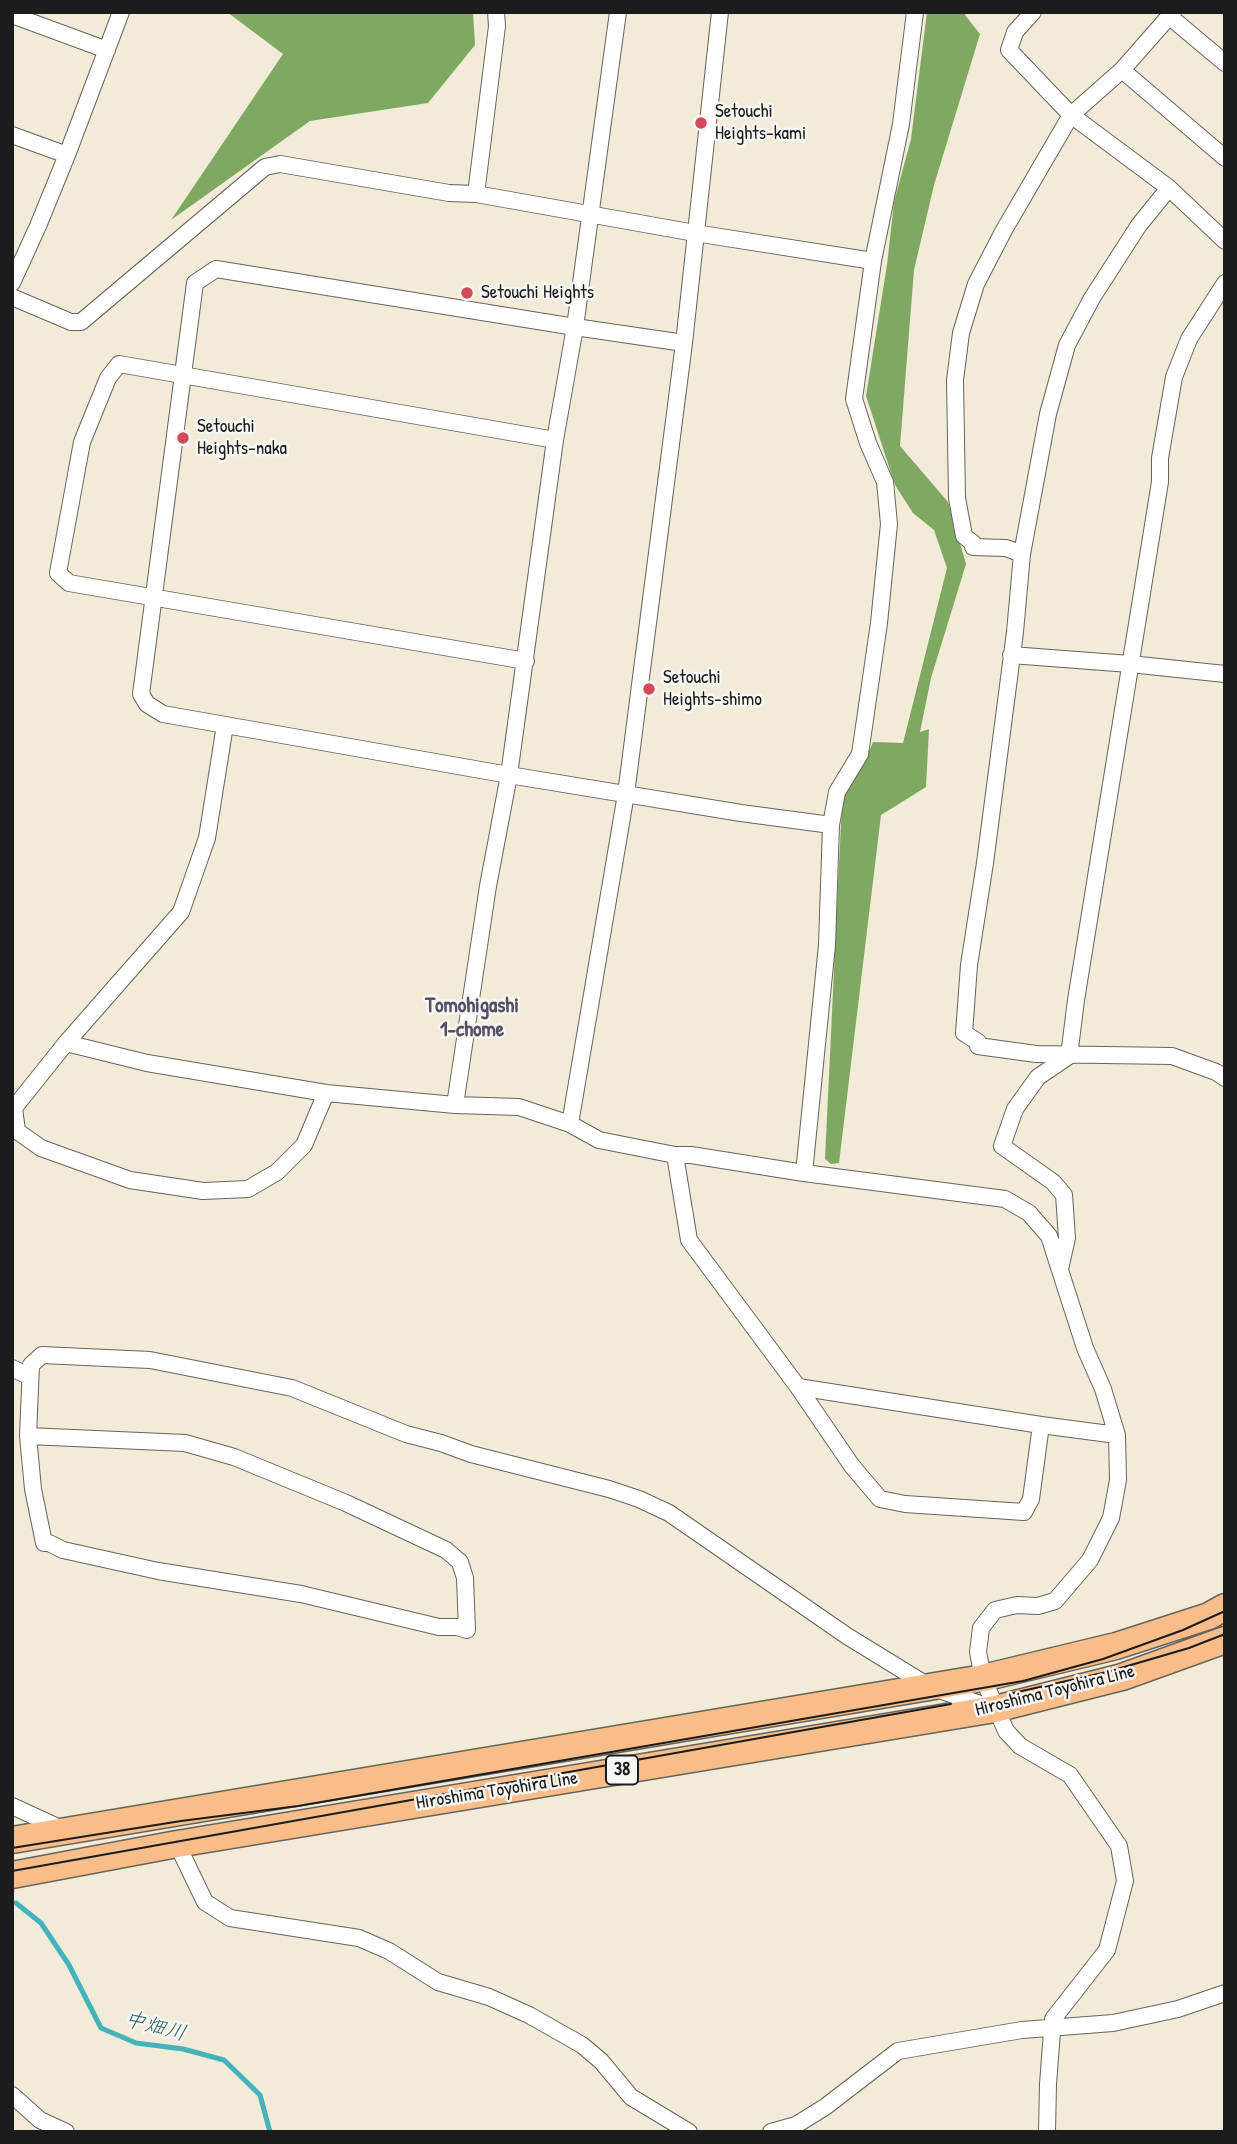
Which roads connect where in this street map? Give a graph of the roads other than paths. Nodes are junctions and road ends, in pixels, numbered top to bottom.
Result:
1 (121, 12) edge
2 (496, 12) edge
3 (618, 12) edge
4 (720, 12) edge
5 (915, 12) edge
6 (1032, 12) edge
7 (1171, 14) edge
8 (12, 15) edge
9 (107, 50) junction
10 (1225, 63) edge
11 (1122, 70) junction
12 (1072, 115) junction
13 (12, 135) edge
14 (67, 155) junction
15 (1225, 158) edge
16 (1168, 188) junction
17 (476, 194) junction
18 (590, 214) junction
19 (695, 233) junction
20 (1225, 240) edge
21 (873, 261) junction
22 (12, 283) edge
23 (1225, 283) edge
24 (12, 297) edge
25 (575, 327) junction
26 (684, 343) junction
27 (183, 374) junction
28 (555, 440) junction
29 (1022, 554) junction
30 (153, 599) junction
31 (1011, 655) junction
32 (526, 661) junction
33 (1130, 664) junction
34 (1225, 674) edge
35 (225, 725) junction
36 (509, 775) junction
37 (626, 794) junction
38 (831, 825) junction
39 (66, 1043) junction
40 (1069, 1056) junction
41 (1225, 1078) edge
42 (326, 1093) junction
43 (455, 1105) junction
44 (570, 1124) junction
45 (675, 1155) junction
46 (804, 1173) junction
47 (1059, 1272) junction
48 (12, 1368) edge
49 (30, 1377) junction
50 (798, 1387) junction
51 (1041, 1426) junction
52 (1117, 1435) junction
53 (28, 1436) junction
54 (1225, 1607) edge
55 (1225, 1640) edge
56 (983, 1678) junction
57 (930, 1687) junction
58 (995, 1709) junction
59 (12, 1806) edge
60 (68, 1831) junction
61 (12, 1840) edge
62 (177, 1844) junction
63 (12, 1875) edge
64 (1225, 1993) edge
65 (1053, 2028) junction
66 (12, 2095) edge
67 (66, 2132) edge
68 (689, 2132) edge
69 (771, 2132) edge
70 (1047, 2132) edge

1 - 9 street
2 - 17 street
3 - 18 street
4 - 19 street
5 - 21 street
6 - 12 street
7 - 10 street
7 - 11 street
8 - 9 street
9 - 14 street
11 - 12 street
11 - 15 street
12 - 16 street
12 - 29 street
13 - 14 street
14 - 22 street
16 - 20 street
16 - 29 street
17 - 18 street
17 - 24 street
18 - 19 street
18 - 25 street
19 - 21 street
19 - 26 street
21 - 38 street
23 - 33 street
25 - 26 street
25 - 27 street
25 - 28 street
26 - 37 street
27 - 28 street
27 - 30 street
27 - 30 street
28 - 32 street
29 - 31 street
30 - 32 street
30 - 35 street
31 - 33 street
31 - 40 street
32 - 36 street
33 - 34 street
33 - 40 street
35 - 36 street
35 - 39 street
36 - 37 street
36 - 43 street
37 - 38 street
37 - 44 street
38 - 46 street
39 - 42 street
39 - 42 street
40 - 41 street
40 - 47 street
42 - 43 street
43 - 44 street
44 - 45 street
45 - 46 street
45 - 50 street
46 - 47 street
47 - 52 street
48 - 49 street
49 - 53 street
49 - 57 street
50 - 51 street
50 - 51 street
51 - 52 street
52 - 56 street
53 - 53 street
54 - 56 main road, Hiroshima Toyohira Line / 38
55 - 58 main road, Hiroshima Toyohira Line / 38
56 - 57 main road, Hiroshima Toyohira Line / 38
56 - 58 street
57 - 58 street
57 - 60 main road, Hiroshima Toyohira Line / 38
58 - 62 main road, Hiroshima Toyohira Line / 38
58 - 65 street
59 - 60 street
60 - 61 main road, Hiroshima Toyohira Line / 38
62 - 63 main road, Hiroshima Toyohira Line / 38
62 - 68 street
64 - 65 street
65 - 69 street
65 - 70 street
66 - 67 street

